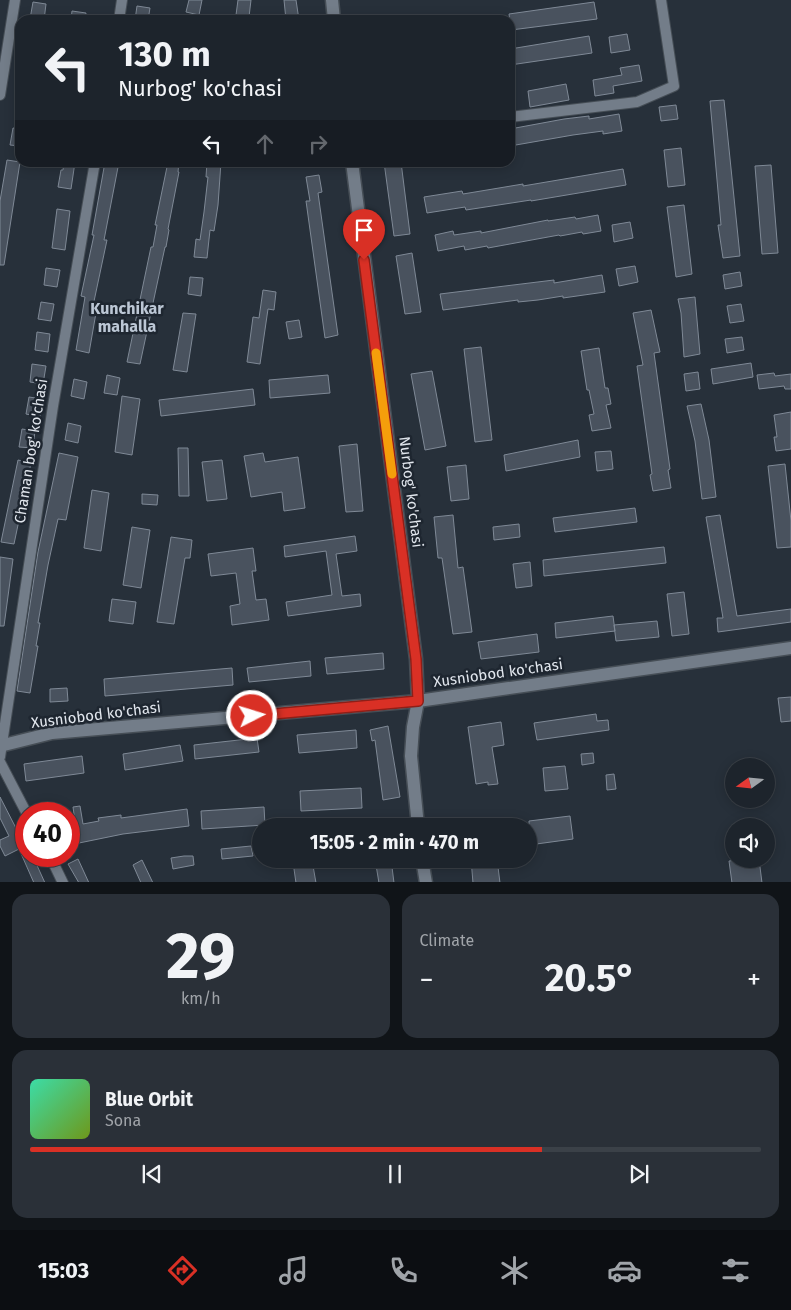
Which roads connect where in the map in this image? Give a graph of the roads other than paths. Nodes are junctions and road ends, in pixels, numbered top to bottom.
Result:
1 (15, 0) edge
2 (122, 0) edge
3 (332, 0) edge
4 (662, 0) edge
5 (120, 15) edge
6 (334, 15) edge
7 (0, 95) edge
8 (515, 116) edge
9 (94, 167) edge
10 (353, 167) edge
11 (791, 648) edge
12 (418, 701) junction
13 (0, 750) edge
14 (0, 762) edge
15 (21, 802) edge
16 (417, 818) edge
17 (56, 867) edge
18 (424, 868) edge
19 (63, 882) edge
20 (426, 882) edge

1 - 7 street
2 - 5 street
3 - 6 street
4 - 8 street
9 - 13 street, Chaman bog' ko'chasi
10 - 12 street, Nurbog' ko'chasi
11 - 12 street, Xusniobod ko'chasi
12 - 13 street, Xusniobod ko'chasi
12 - 16 street, Nurbog' ko'chasi
14 - 15 street
17 - 19 street
18 - 20 street

